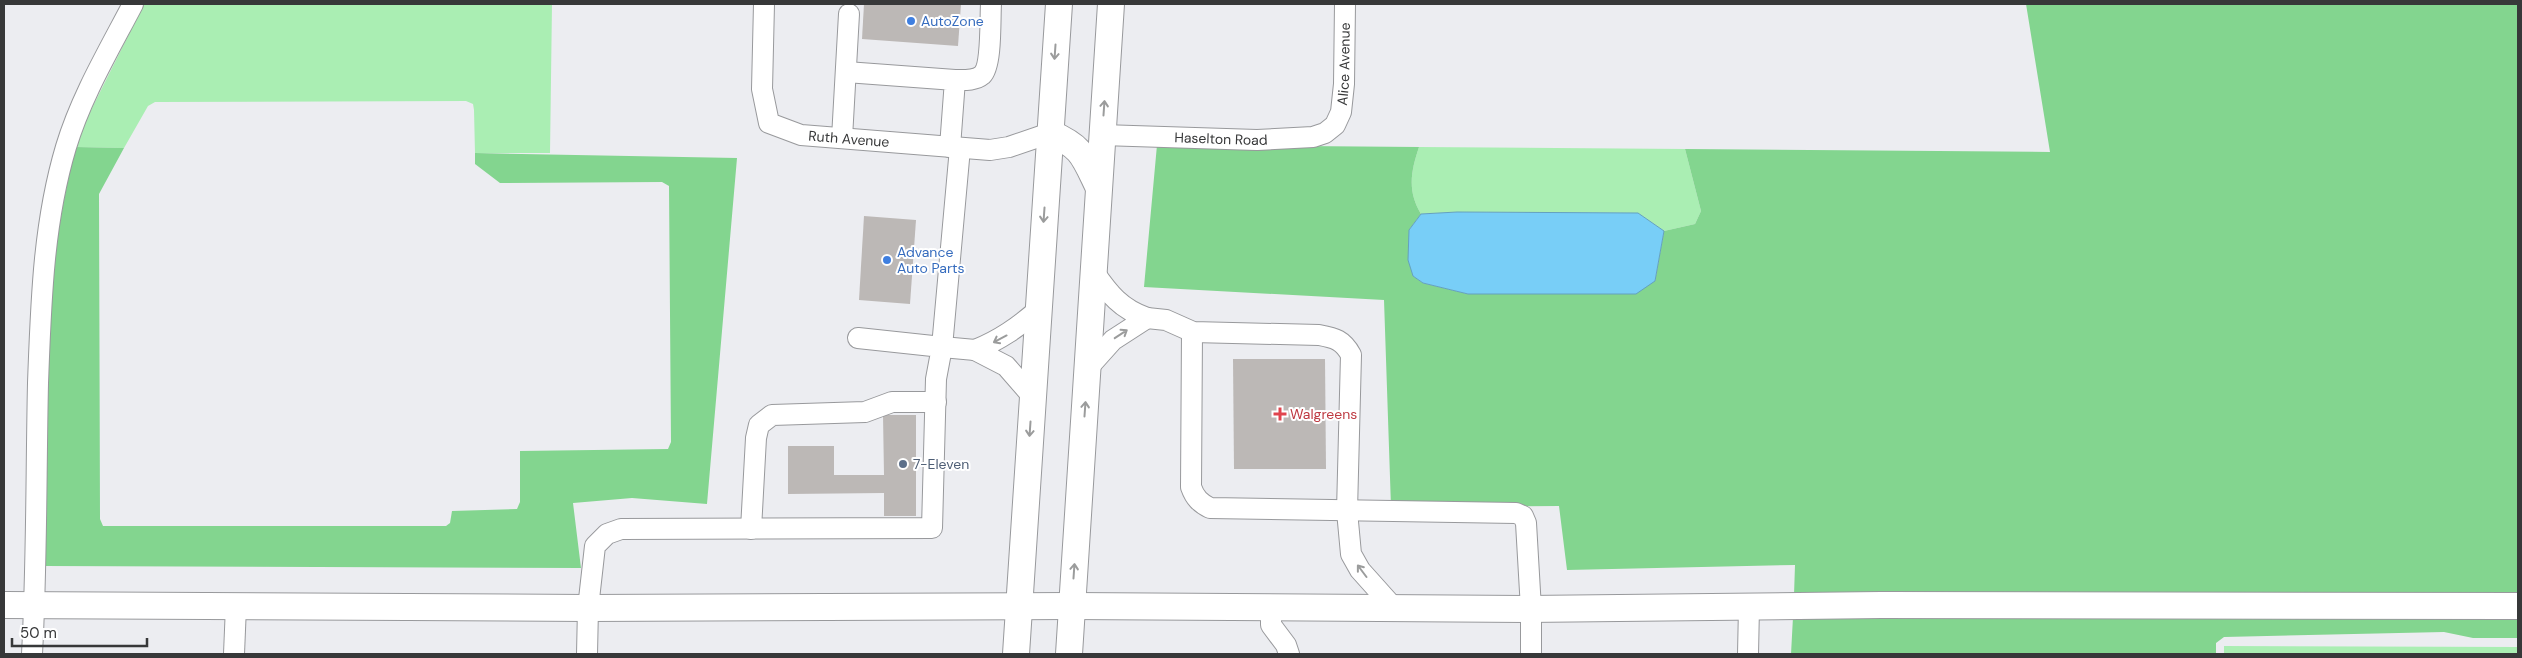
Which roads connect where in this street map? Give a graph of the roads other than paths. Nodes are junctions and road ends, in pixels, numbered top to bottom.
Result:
1 (133, 4) edge
2 (764, 4) edge
3 (991, 4) edge
4 (1059, 4) edge
5 (1111, 4) edge
6 (1345, 4) edge
7 (849, 14) dead end
8 (846, 72) junction
9 (955, 80) junction
10 (1335, 124) joint
11 (1050, 133) junction
12 (1102, 135) junction
13 (842, 138) junction
14 (955, 147) junction
15 (1099, 189) junction
16 (1094, 272) junction
17 (1038, 310) junction
18 (1147, 318) junction
19 (1192, 332) junction
20 (858, 338) dead end
21 (942, 347) junction
22 (975, 350) junction
23 (1088, 369) junction
24 (1033, 397) junction
25 (936, 402) junction
26 (1348, 511) junction
27 (751, 528) junction
28 (4, 606) edge
29 (34, 606) junction
30 (236, 606) junction
31 (1019, 606) junction
32 (1072, 606) junction
33 (2518, 606) edge
34 (1271, 607) junction
35 (1749, 607) junction
36 (588, 608) junction
37 (1394, 608) junction
38 (1531, 609) junction
39 (32, 654) edge
40 (234, 654) edge
41 (587, 654) edge
42 (1016, 654) edge
43 (1069, 654) edge
44 (1289, 654) edge
45 (1531, 654) edge
46 (1748, 654) edge

1 - 29 street
2 - 13 street, Ruth Avenue
3 - 9 street
4 -> 11 main road
12 -> 5 main road
6 - 10 street, Alice Avenue
7 - 8 street
8 - 9 street
8 - 13 street
9 - 14 street
10 - 12 street, Haselton Road
11 - 14 street, Ruth Avenue
11 - 15 main road
11 -> 17 main road
12 - 15 main road
13 - 14 street, Ruth Avenue
14 - 21 street
15 - 16 main road
16 - 18 street
16 - 23 main road
17 -> 22 street
17 - 24 main road
18 - 19 street
23 -> 18 street
19 - 26 street
19 - 26 street
20 - 21 street
21 - 22 street
21 - 25 street
22 - 24 street
32 -> 23 main road
24 -> 31 main road
25 - 27 street
25 - 27 street
37 -> 26 street
26 - 38 street
27 - 36 street
28 - 29 main road
29 - 30 main road
29 - 39 street
30 - 36 main road
30 - 40 street
31 - 32 main road
31 - 36 main road
31 - 42 main road
32 - 34 main road
32 - 43 main road
33 - 35 main road
34 - 37 main road
34 - 44 street
35 - 38 main road
35 - 46 street
36 - 41 street
37 - 38 main road
38 - 45 street

